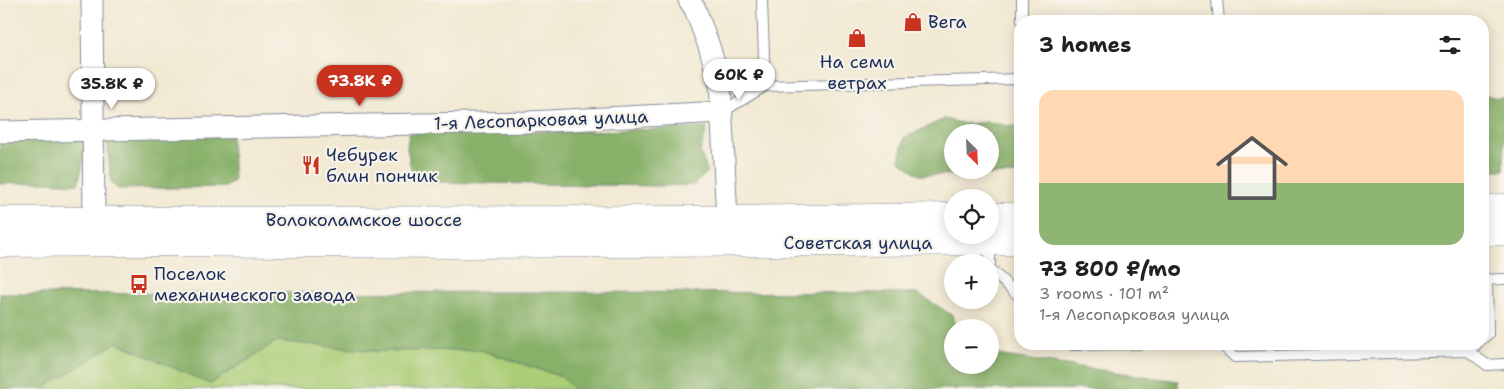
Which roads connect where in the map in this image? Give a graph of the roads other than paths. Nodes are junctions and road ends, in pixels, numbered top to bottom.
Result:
1 (92, 0) edge
2 (689, 0) edge
3 (762, 0) edge
4 (1022, 0) edge
5 (1217, 0) edge
6 (1022, 15) edge
7 (1218, 15) edge
8 (1014, 79) edge
9 (765, 86) junction
10 (722, 112) junction
11 (94, 131) junction
12 (0, 132) edge
13 (1504, 208) edge
14 (1489, 209) edge
15 (944, 218) edge
16 (1014, 219) edge
17 (94, 220) junction
18 (0, 221) edge
19 (999, 225) edge
20 (944, 230) edge
21 (1504, 231) edge
22 (727, 232) junction
23 (1489, 232) edge
24 (999, 233) edge
25 (1014, 239) edge
26 (0, 243) edge
27 (990, 244) edge
28 (1504, 279) edge
29 (1489, 280) edge
30 (1014, 291) edge
31 (1227, 350) edge
32 (1468, 351) joint
33 (1504, 364) edge

1 - 11 street
2 - 10 street
3 - 9 lane
4 - 6 lane
5 - 7 lane
8 - 9 lane
9 - 10 lane
10 - 11 street, 1-я Лесопарковая улица
10 - 22 street
11 - 12 street, 1-я Лесопарковая улица
11 - 17 street
13 - 14 main road
15 - 22 main road, Советская улица
16 - 19 main road, Советская улица
17 - 18 main road, Волоколамское шоссе
17 - 22 main road, Волоколамское шоссе
20 - 22 main road, Советская улица
21 - 23 main road
22 - 26 main road, Волоколамское шоссе
24 - 25 main road, Советская улица
27 - 30 lane
28 - 29 lane
31 - 32 lane
32 - 33 lane

